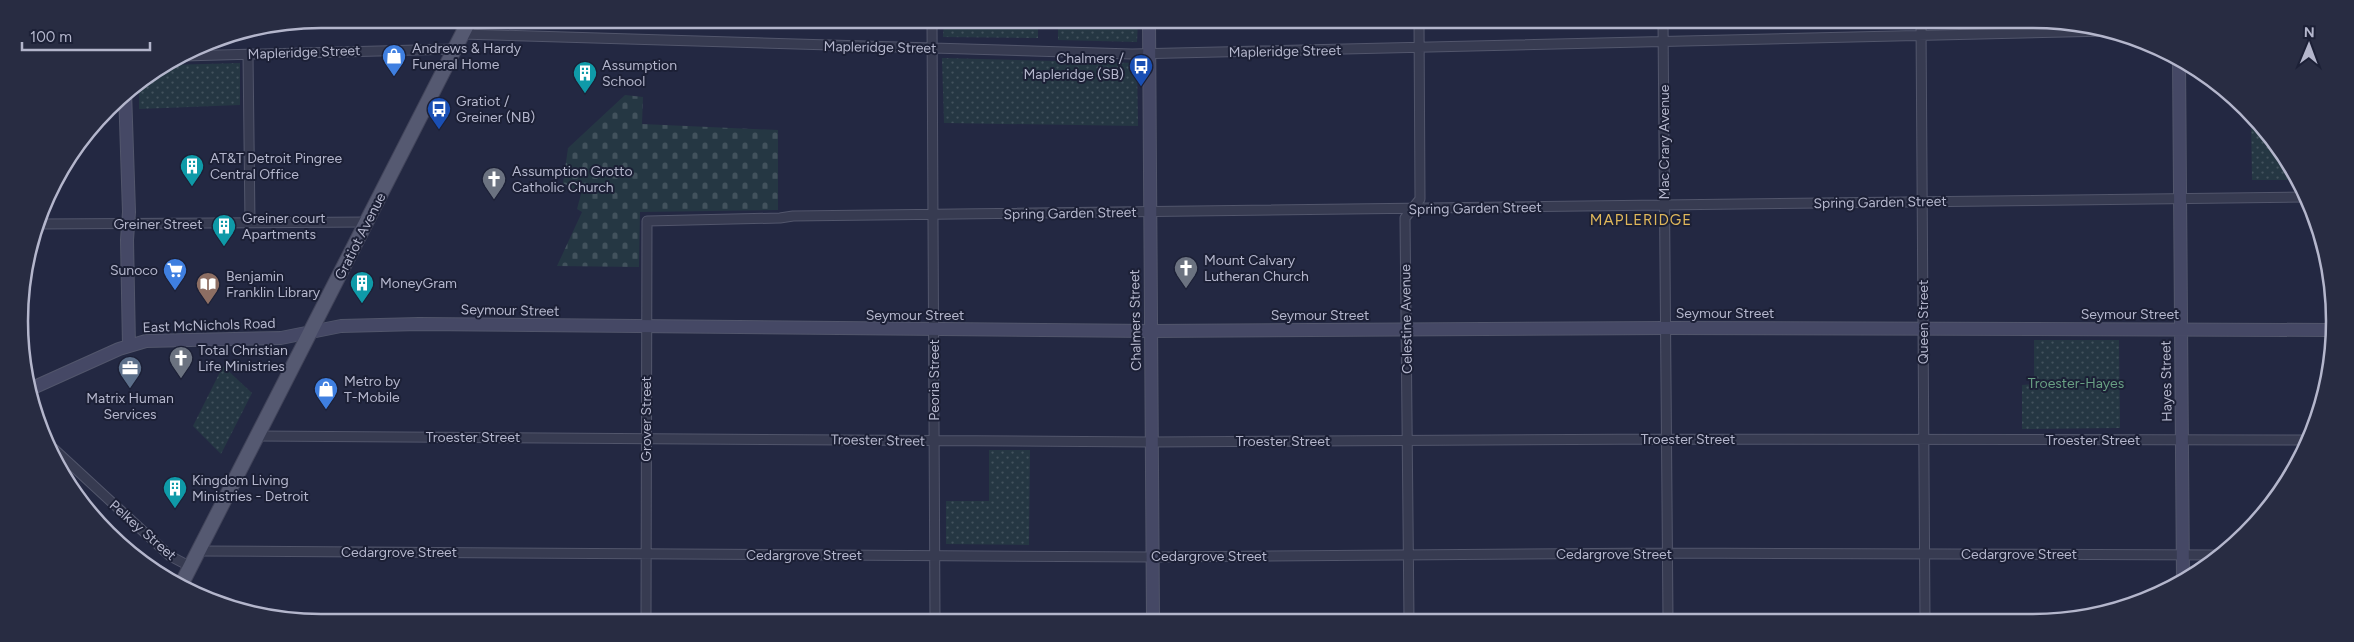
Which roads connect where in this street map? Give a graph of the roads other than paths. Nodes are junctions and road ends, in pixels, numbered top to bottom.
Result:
1 (466, 27) edge
2 (932, 27) edge
3 (1149, 27) edge
4 (1419, 27) edge
5 (1663, 27) edge
6 (1921, 27) edge
7 (2082, 32) edge
8 (462, 34) junction
9 (1921, 36) junction
10 (1663, 43) junction
11 (932, 48) junction
12 (455, 49) junction
13 (1419, 49) junction
14 (248, 54) junction
15 (1149, 54) junction
16 (196, 56) edge
17 (2179, 66) edge
18 (126, 101) edge
19 (2299, 197) edge
20 (2179, 198) junction
21 (1922, 202) junction
22 (1664, 205) junction
23 (1412, 209) junction
24 (1149, 212) junction
25 (933, 214) junction
26 (647, 220) joint
27 (367, 222) junction
28 (250, 223) junction
29 (44, 224) edge
30 (128, 224) junction
31 (646, 328) junction
32 (1665, 328) junction
33 (1923, 329) junction
34 (2180, 329) junction
35 (933, 330) junction
36 (1406, 330) junction
37 (2326, 330) edge
38 (1150, 331) junction
39 (311, 332) junction
40 (129, 346) junction
41 (35, 387) edge
42 (257, 436) junction
43 (646, 438) junction
44 (1666, 439) junction
45 (1924, 439) junction
46 (1408, 440) junction
47 (2181, 440) junction
48 (2301, 440) edge
49 (934, 441) junction
50 (1151, 442) junction
51 (60, 454) edge
52 (199, 551) junction
53 (646, 554) junction
54 (1668, 554) junction
55 (1925, 554) junction
56 (2182, 554) junction
57 (935, 555) junction
58 (2211, 555) edge
59 (1409, 556) junction
60 (1152, 557) junction
61 (190, 567) junction
62 (2183, 573) edge
63 (183, 580) edge
64 (646, 614) edge
65 (935, 614) edge
66 (1152, 614) edge
67 (1409, 614) edge
68 (1668, 614) edge
69 (1926, 614) edge

1 - 8 main road, Gratiot Avenue
2 - 11 street, Peoria Street
3 - 15 street, Chalmers Street
4 - 13 street, Celestine Avenue
5 - 10 street, Mac Crary Avenue
6 - 9 street, Queen Street
7 - 9 street, Mapleridge Street
8 - 11 street, Mapleridge Street
8 - 12 main road, Gratiot Avenue
9 - 10 street, Mapleridge Street
9 - 21 street, Queen Street
10 - 13 street, Mapleridge Street
10 - 22 street, Mac Crary Avenue
11 - 15 street, Mapleridge Street
11 - 25 street, Peoria Street
12 - 14 street, Mapleridge Street
12 - 27 main road, Gratiot Avenue
13 - 15 street, Mapleridge Street
13 - 23 street, Celestine Avenue
14 - 16 street, Mapleridge Street
14 - 28 street
15 - 24 street, Chalmers Street
17 - 20 street, Hayes Street
18 - 30 street
19 - 20 street, Spring Garden Street
20 - 21 street, Spring Garden Street
20 - 34 street, Hayes Street
21 - 22 street, Spring Garden Street
21 - 33 street, Queen Street
22 - 23 street, Spring Garden Street
22 - 32 street, Mac Crary Avenue
23 - 24 street, Spring Garden Street
23 - 36 street, Celestine Avenue
24 - 25 street, Spring Garden Street
24 - 38 street, Chalmers Street
25 - 26 street, Spring Garden Street
25 - 35 street, Peoria Street
26 - 31 street, Grover Street
27 - 28 street, Greiner Street
27 - 39 main road, Gratiot Avenue
28 - 30 street, Greiner Street
29 - 30 street, Greiner Street
30 - 40 street
31 - 35 street, Seymour Street
31 - 39 street, Seymour Street
31 - 43 street, Grover Street
32 - 33 street, Seymour Street
32 - 36 street, Seymour Street
32 - 44 street, Mac Crary Avenue
33 - 34 street, Seymour Street
33 - 45 street, Queen Street
34 - 37 street, Seymour Street
34 - 47 street, Hayes Street
35 - 38 street, Seymour Street
35 - 49 street, Peoria Street
36 - 38 street, Seymour Street
36 - 46 street, Celestine Avenue
38 - 50 street, Chalmers Street
39 - 40 street, East McNichols Road
39 - 42 main road, Gratiot Avenue
40 - 41 street, East McNichols Road
42 - 43 street, Troester Street
42 - 52 main road, Gratiot Avenue
43 - 49 street, Troester Street
43 - 53 street, Grover Street
44 - 45 street, Troester Street
44 - 46 street, Troester Street
44 - 54 street, Mac Crary Avenue
45 - 47 street, Troester Street
45 - 55 street, Queen Street
46 - 50 street, Troester Street
46 - 59 street, Celestine Avenue
47 - 48 street, Troester Street
47 - 56 street, Hayes Street
49 - 50 street, Troester Street
49 - 57 street, Peoria Street
50 - 60 street, Chalmers Street
51 - 61 street, Pelkey Street
52 - 53 street, Cedargrove Street
52 - 61 main road, Gratiot Avenue
53 - 57 street, Cedargrove Street
53 - 64 street, Grover Street
54 - 55 street, Cedargrove Street
54 - 59 street, Cedargrove Street
54 - 68 street, Mac Crary Avenue
55 - 56 street, Cedargrove Street
55 - 69 street, Queen Street
56 - 58 street, Cedargrove Street
56 - 62 street, Hayes Street
57 - 60 street, Cedargrove Street
57 - 65 street, Peoria Street
59 - 60 street, Cedargrove Street
59 - 67 street, Celestine Avenue
60 - 66 street, Chalmers Street
61 - 63 main road, Gratiot Avenue

